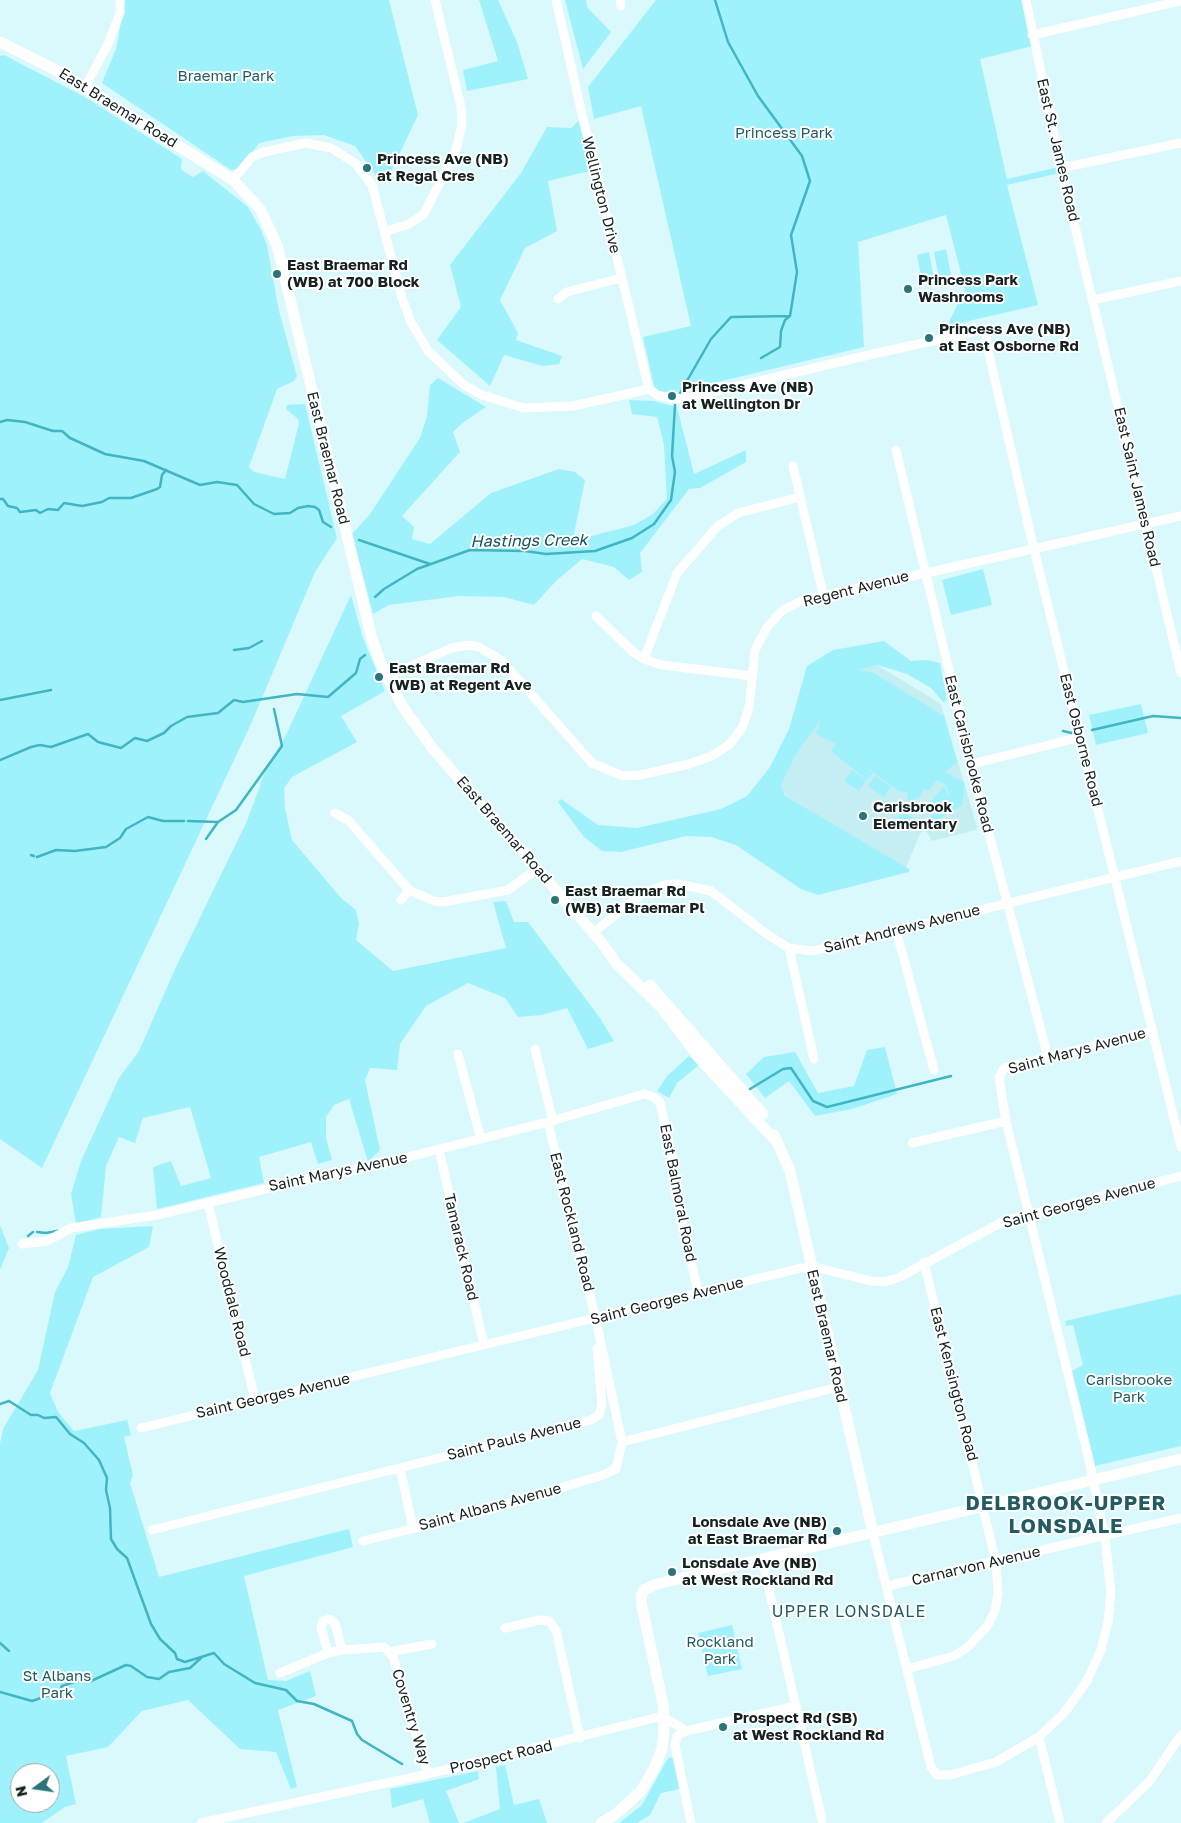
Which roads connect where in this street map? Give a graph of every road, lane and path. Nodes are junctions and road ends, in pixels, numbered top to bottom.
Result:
1 (120, 0) edge
2 (435, 0) edge
3 (556, 0) edge
4 (1026, 0) edge
5 (1181, 2) edge
6 (1032, 35) junction
7 (0, 42) edge
8 (85, 87) junction
9 (1181, 143) edge
10 (1061, 168) junction
11 (233, 180) junction
12 (384, 232) junction
13 (621, 278) junction
14 (1181, 281) edge
15 (558, 299) dead end
16 (1093, 300) junction
17 (649, 389) junction
18 (896, 450) dead end
19 (793, 466) dead end
20 (800, 497) junction
21 (1181, 516) edge
22 (1145, 524) junction
23 (1034, 548) junction
24 (926, 572) junction
25 (823, 594) junction
26 (596, 616) dead end
27 (644, 659) junction
28 (1181, 673) edge
29 (752, 676) junction
30 (387, 677) junction
31 (1081, 738) junction
32 (972, 764) junction
33 (335, 813) dead end
34 (1181, 861) edge
35 (537, 868) junction
36 (1115, 877) junction
37 (409, 890) junction
38 (401, 900) dead end
39 (1006, 903) junction
40 (896, 930) junction
41 (593, 933) junction
42 (789, 948) junction
43 (1153, 1031) junction
44 (535, 1049) dead end
45 (458, 1054) dead end
46 (1048, 1058) junction
47 (814, 1059) dead end
48 (934, 1070) dead end
49 (654, 1097) joint
50 (1006, 1121) junction
51 (551, 1122) junction
52 (481, 1139) junction
53 (912, 1143) dead end
54 (1181, 1147) edge
55 (439, 1150) junction
56 (1181, 1176) edge
57 (208, 1203) junction
58 (1029, 1213) junction
59 (22, 1244) dead end
60 (924, 1262) junction
61 (811, 1268) junction
62 (698, 1292) junction
63 (596, 1324) junction
64 (484, 1345) junction
65 (838, 1388) junction
66 (255, 1400) junction
67 (141, 1428) dead end
68 (622, 1442) junction
69 (1181, 1459) edge
70 (400, 1468) junction
71 (616, 1469) joint
72 (1092, 1480) junction
73 (983, 1506) junction
74 (1181, 1518) edge
75 (414, 1529) junction
76 (152, 1530) dead end
77 (873, 1533) junction
78 (1105, 1537) junction
79 (363, 1542) dead end
80 (762, 1559) junction
81 (996, 1562) junction
82 (887, 1586) junction
83 (505, 1628) dead end
84 (432, 1644) dead end
85 (342, 1650) junction
86 (388, 1652) junction
87 (328, 1653) junction
88 (907, 1669) junction
89 (280, 1673) dead end
90 (796, 1706) junction
91 (664, 1717) junction
92 (686, 1731) junction
93 (1181, 1736) edge
94 (1039, 1737) junction
95 (580, 1738) junction
96 (428, 1774) junction
97 (822, 1820) dead end
98 (201, 1823) edge
99 (601, 1823) edge
100 (691, 1823) edge
101 (1060, 1823) edge
102 (1106, 1823) edge

1 - 8 street
2 - 12 street
3 - 13 street, Wellington Drive
4 - 6 street, East St. James Road
5 - 6 street
6 - 10 street, East St. James Road
7 - 8 street, East Braemar Road
8 - 11 street, East Braemar Road
9 - 10 street
10 - 16 street, East St. James Road
11 - 12 street
11 - 30 street, East Braemar Road
12 - 17 street
13 - 15 street
13 - 17 street, Wellington Drive
14 - 16 street
16 - 22 street, East Saint James Road
17 - 23 street, East Osborne Road
18 - 24 street, East Carisbrooke Road
19 - 20 street
20 - 25 street
20 - 27 street
21 - 22 street, Regent Avenue
22 - 23 street, Regent Avenue
22 - 28 street, East Saint James Road
23 - 24 street, Regent Avenue
23 - 31 street, East Osborne Road
24 - 25 street, Regent Avenue
24 - 32 street, East Carisbrooke Road
25 - 29 street, Regent Avenue
26 - 27 street
27 - 29 street
29 - 30 street, Regent Avenue
30 - 35 street, East Braemar Road
31 - 32 street
31 - 36 street, East Osborne Road
32 - 39 street, East Carisbrooke Road
33 - 37 street
34 - 36 street, Saint Andrews Avenue
35 - 37 street
35 - 41 street, East Braemar Road
36 - 39 street, Saint Andrews Avenue
36 - 43 street, East Osborne Road
37 - 38 street
39 - 40 street, Saint Andrews Avenue
39 - 46 street, East Carisbrooke Road
40 - 42 street, Saint Andrews Avenue
40 - 48 street
41 - 42 street, Saint Andrews Avenue
41 - 61 street, East Braemar Road
42 - 47 street
43 - 46 street, Saint Marys Avenue
43 - 54 street, East Osborne Road
44 - 51 street, East Rockland Road
45 - 52 street
46 - 50 street, Saint Marys Avenue
49 - 51 street, Saint Marys Avenue
49 - 62 street, East Balmoral Road
50 - 53 street
50 - 58 street
51 - 52 street, Saint Marys Avenue
51 - 63 street, East Rockland Road
52 - 55 street, Saint Marys Avenue
55 - 57 street, Saint Marys Avenue
55 - 64 street, Tamarack Road
56 - 58 street, Saint Georges Avenue
57 - 59 street, Saint Marys Avenue
57 - 66 street, Wooddale Road
58 - 60 street, Saint Georges Avenue
58 - 72 street
60 - 61 street, Saint Georges Avenue
60 - 73 street, East Kensington Road
61 - 62 street, Saint Georges Avenue
61 - 65 street, East Braemar Road
62 - 63 street, Saint Georges Avenue
63 - 64 street, Saint Georges Avenue
63 - 68 street, East Rockland Road
63 - 70 street, Saint Pauls Avenue
64 - 66 street, Saint Georges Avenue
65 - 68 street
65 - 77 street, East Braemar Road
66 - 67 street, Saint Georges Avenue
68 - 71 street, East Rockland Road
69 - 72 street
70 - 75 street
70 - 76 street, Saint Pauls Avenue
71 - 75 street, Saint Albans Avenue
72 - 73 street
72 - 78 street
73 - 77 street
73 - 81 street, East Kensington Road
74 - 78 street, Carnarvon Avenue
75 - 79 street, Saint Albans Avenue
77 - 80 street
77 - 82 street
78 - 81 street, Carnarvon Avenue
78 - 94 street
80 - 90 street
80 - 91 street
81 - 82 street, Carnarvon Avenue
81 - 88 street, East Kensington Road
82 - 88 street
83 - 95 street
84 - 86 street
85 - 86 street, Coventry Way
85 - 87 street, Coventry Way
85 - 87 street
86 - 96 street, Coventry Way
87 - 89 street, Coventry Way
88 - 94 street
90 - 92 street
90 - 97 street
91 - 92 street
91 - 95 street, Prospect Road
91 - 99 street
92 - 100 street
93 - 102 street
94 - 101 street
95 - 96 street, Prospect Road
96 - 98 street, Prospect Road

